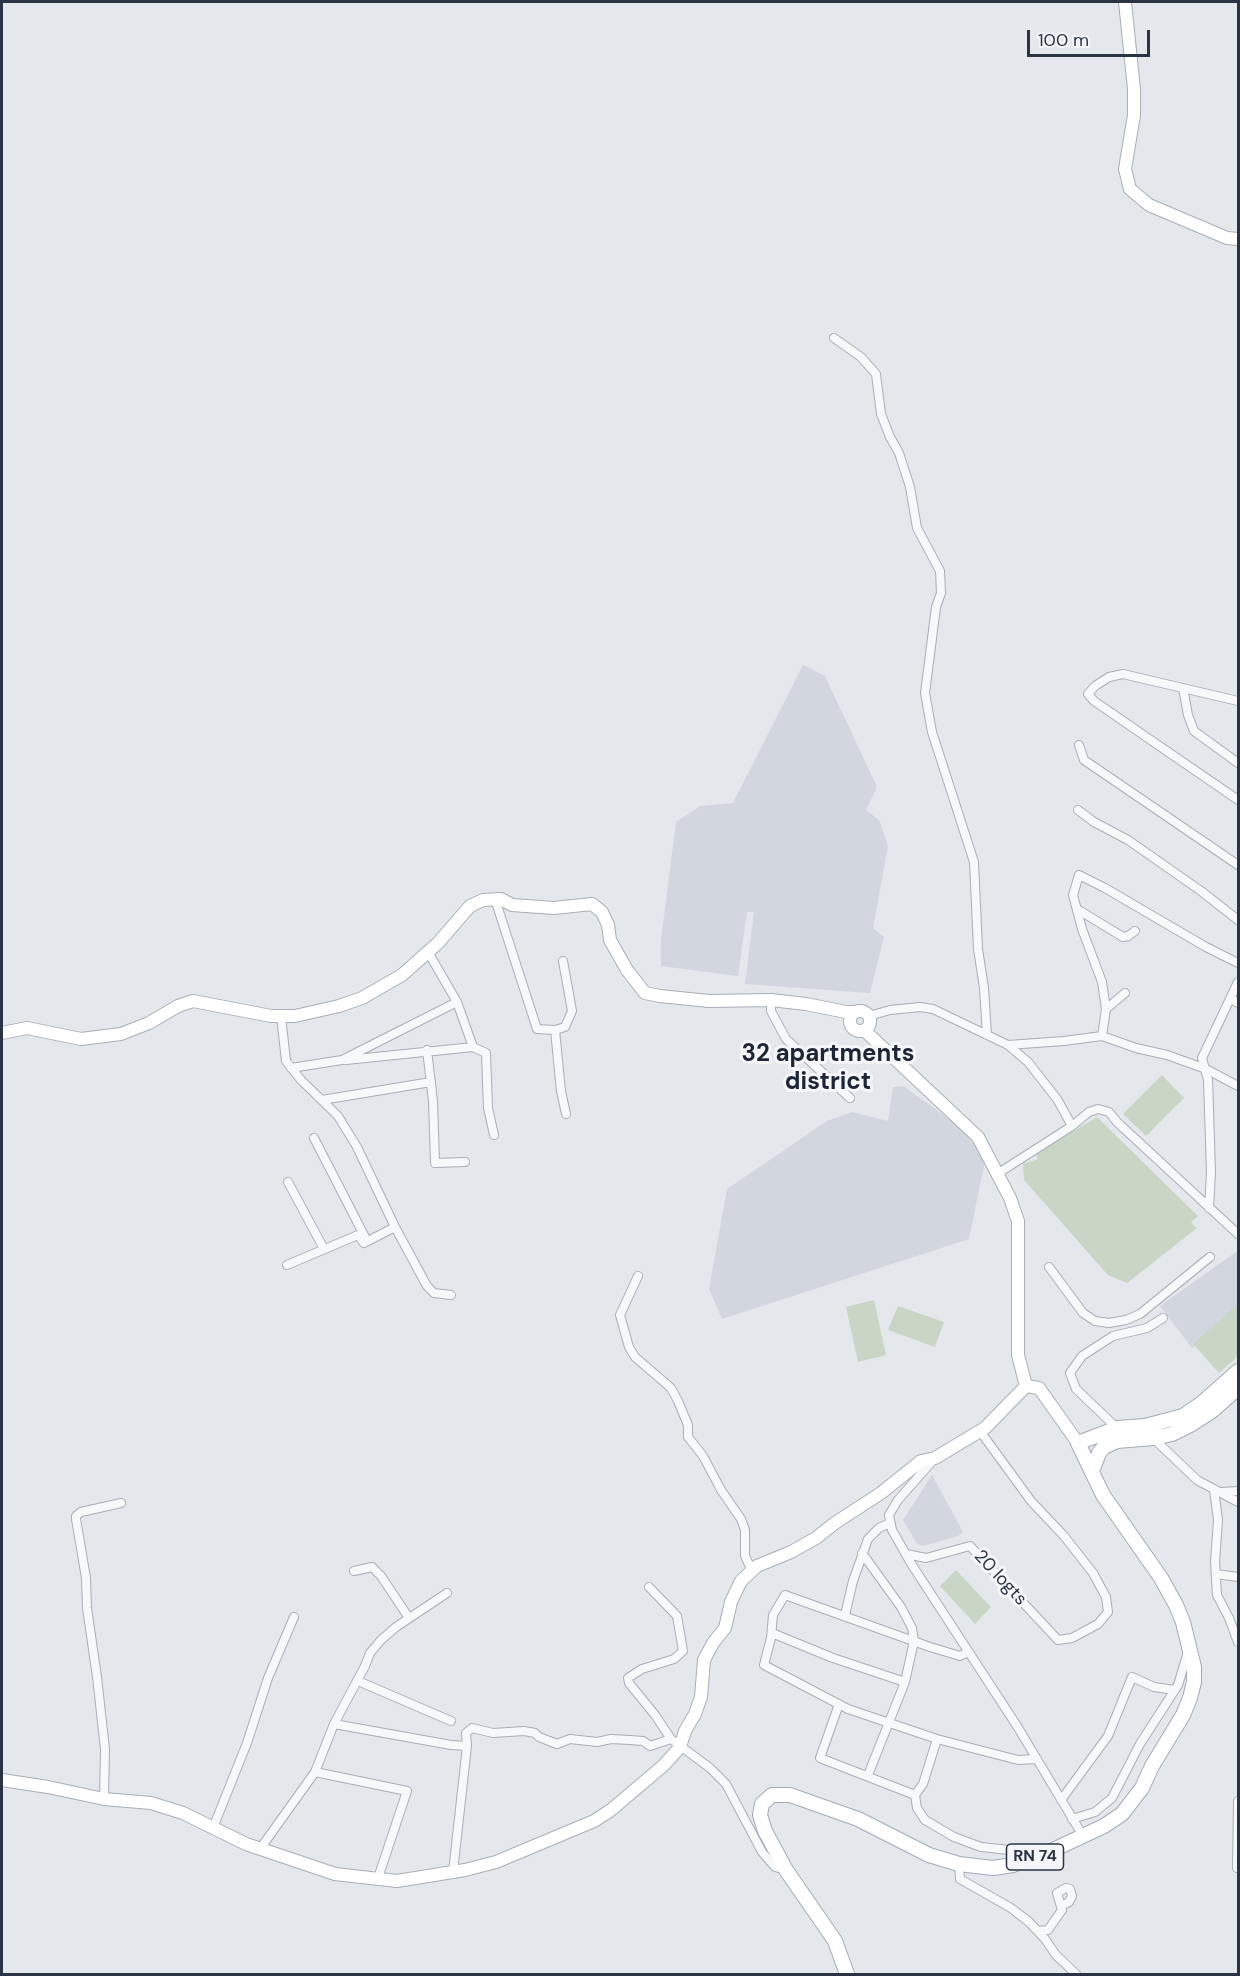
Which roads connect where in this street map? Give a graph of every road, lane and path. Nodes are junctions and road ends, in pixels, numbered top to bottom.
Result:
1 (1125, 2) edge
2 (1239, 239) edge
3 (834, 338) dead end
4 (1183, 688) junction
5 (1239, 701) edge
6 (1079, 745) dead end
7 (1239, 763) edge
8 (1239, 800) edge
9 (1078, 810) dead end
10 (1239, 865) edge
11 (495, 899) junction
12 (1077, 909) junction
13 (1239, 920) edge
14 (1135, 931) dead end
15 (428, 952) junction
16 (562, 961) dead end
17 (1239, 963) edge
18 (1239, 982) edge
19 (1125, 993) dead end
20 (771, 1000) junction
21 (1235, 1001) edge
22 (457, 1002) junction
23 (1106, 1009) junction
24 (281, 1016) junction
25 (869, 1016) junction
26 (853, 1017) junction
27 (555, 1030) junction
28 (864, 1030) junction
29 (2, 1033) edge
30 (987, 1035) junction
31 (1102, 1036) junction
32 (1008, 1045) junction
33 (474, 1047) junction
34 (427, 1050) junction
35 (342, 1060) junction
36 (291, 1068) junction
37 (1206, 1069) junction
38 (431, 1082) junction
39 (1239, 1086) edge
40 (850, 1098) dead end
41 (322, 1100) junction
42 (566, 1114) dead end
43 (1072, 1126) junction
44 (494, 1135) dead end
45 (314, 1138) dead end
46 (465, 1162) dead end
47 (998, 1174) junction
48 (288, 1182) dead end
49 (1209, 1208) junction
50 (1239, 1221) edge
51 (395, 1227) junction
52 (1237, 1233) edge
53 (368, 1242) junction
54 (324, 1249) junction
55 (1210, 1257) dead end
56 (287, 1265) dead end
57 (1049, 1267) dead end
58 (638, 1276) dead end
59 (451, 1295) dead end
60 (1163, 1318) dead end
61 (1126, 1320) junction
62 (1134, 1331) junction
63 (1239, 1371) edge
64 (1026, 1386) junction
65 (1239, 1388) edge
66 (1117, 1428) junction
67 (980, 1431) junction
68 (1153, 1438) junction
69 (1078, 1443) junction
70 (935, 1458) junction
71 (1092, 1471) junction
72 (1217, 1491) junction
73 (1239, 1491) edge
74 (1239, 1502) edge
75 (121, 1503) dead end
76 (890, 1523) junction
77 (862, 1552) junction
78 (906, 1554) junction
79 (354, 1571) dead end
80 (752, 1571) junction
81 (1216, 1574) junction
82 (1239, 1577) edge
83 (649, 1587) dead end
84 (447, 1593) dead end
85 (845, 1615) junction
86 (294, 1617) dead end
87 (409, 1618) junction
88 (772, 1633) junction
89 (914, 1641) junction
90 (1239, 1642) edge
91 (1190, 1646) junction
92 (968, 1652) junction
93 (358, 1681) junction
94 (905, 1682) junction
95 (1175, 1690) junction
96 (839, 1704) junction
97 (451, 1721) dead end
98 (889, 1722) junction
99 (334, 1724) junction
100 (937, 1739) junction
101 (675, 1743) junction
102 (467, 1746) junction
103 (1036, 1759) junction
104 (315, 1772) junction
105 (868, 1775) junction
106 (2, 1780) edge
107 (915, 1795) junction
108 (104, 1799) junction
109 (1061, 1800) junction
110 (1239, 1802) edge
111 (1072, 1819) junction
112 (213, 1828) junction
113 (1083, 1836) junction
114 (260, 1849) junction
115 (1053, 1850) junction
116 (959, 1864) junction
117 (1237, 1868) dead end
118 (786, 1870) junction
119 (453, 1872) junction
120 (378, 1878) junction
121 (1061, 1906) dead end
122 (1038, 1931) junction
123 (848, 1974) edge
124 (1076, 1974) edge

1 - 2 street
3 - 30 street
4 - 5 street
4 - 7 street
4 - 8 street
6 - 10 street
9 - 13 street
11 - 15 street
11 - 20 street
11 - 27 street
12 - 14 street
12 - 17 street
12 - 23 street
15 - 22 street
15 - 24 street
16 - 27 street
18 - 21 street
19 - 23 street
20 - 26 street
20 - 40 street
21 - 37 street
22 - 33 street
22 - 35 street
23 - 31 street
24 - 29 street
24 - 36 street
25 - 26 street
25 - 28 street
25 - 30 street
26 - 28 street
27 - 42 street
28 - 47 street
30 - 32 street
31 - 32 street
31 - 37 street
32 - 43 street
33 - 34 street
33 - 44 street
34 - 35 street
34 - 38 street
35 - 36 street
36 - 41 street
37 - 39 street
37 - 49 street
38 - 41 street
38 - 46 street
41 - 51 street
43 - 47 street
43 - 49 street
45 - 53 street
47 - 64 street
48 - 54 street
49 - 52 street
50 - 52 street
51 - 53 street
51 - 59 street
53 - 54 street
54 - 56 street
55 - 61 street
57 - 61 street
58 - 80 street
60 - 62 street
61 - 62 street
62 - 66 street
63 - 66 main road
64 - 67 street
64 - 69 street
65 - 68 main road
66 - 69 main road
67 - 70 street
67 - 78 street, 20 logts
68 - 71 main road
68 - 72 street
69 - 71 main road, RN 74
70 - 76 street
70 - 80 street
71 - 91 main road, RN 74
72 - 73 street
72 - 74 street
72 - 81 street
75 - 108 street
76 - 77 street
76 - 78 street
77 - 85 street
77 - 89 street
78 - 92 street
79 - 87 street
80 - 101 street
81 - 82 street
81 - 90 street
83 - 101 street
84 - 87 street
85 - 88 street
85 - 89 street
86 - 112 street
87 - 93 street
88 - 94 street
88 - 96 street
89 - 92 street
89 - 94 street
91 - 95 street
91 - 113 main road, RN 74
92 - 103 street
93 - 97 street
93 - 99 street
94 - 98 street
95 - 109 street
95 - 111 street
96 - 98 street
96 - 105 street
98 - 100 street
98 - 105 street
99 - 102 street
99 - 104 street
100 - 103 street
100 - 107 street
101 - 102 street
101 - 118 street
101 - 119 street
102 - 119 street
103 - 109 street
104 - 114 street
104 - 120 street
105 - 107 street
106 - 108 street
107 - 115 street
108 - 112 street
109 - 111 street
110 - 117 street
111 - 113 street
112 - 114 street
113 - 115 main road, RN 74
114 - 120 street
115 - 116 main road, RN 74
116 - 118 main road, RN 74
116 - 122 street
118 - 123 main road, RN 74
119 - 120 street
121 - 122 street
122 - 124 street

